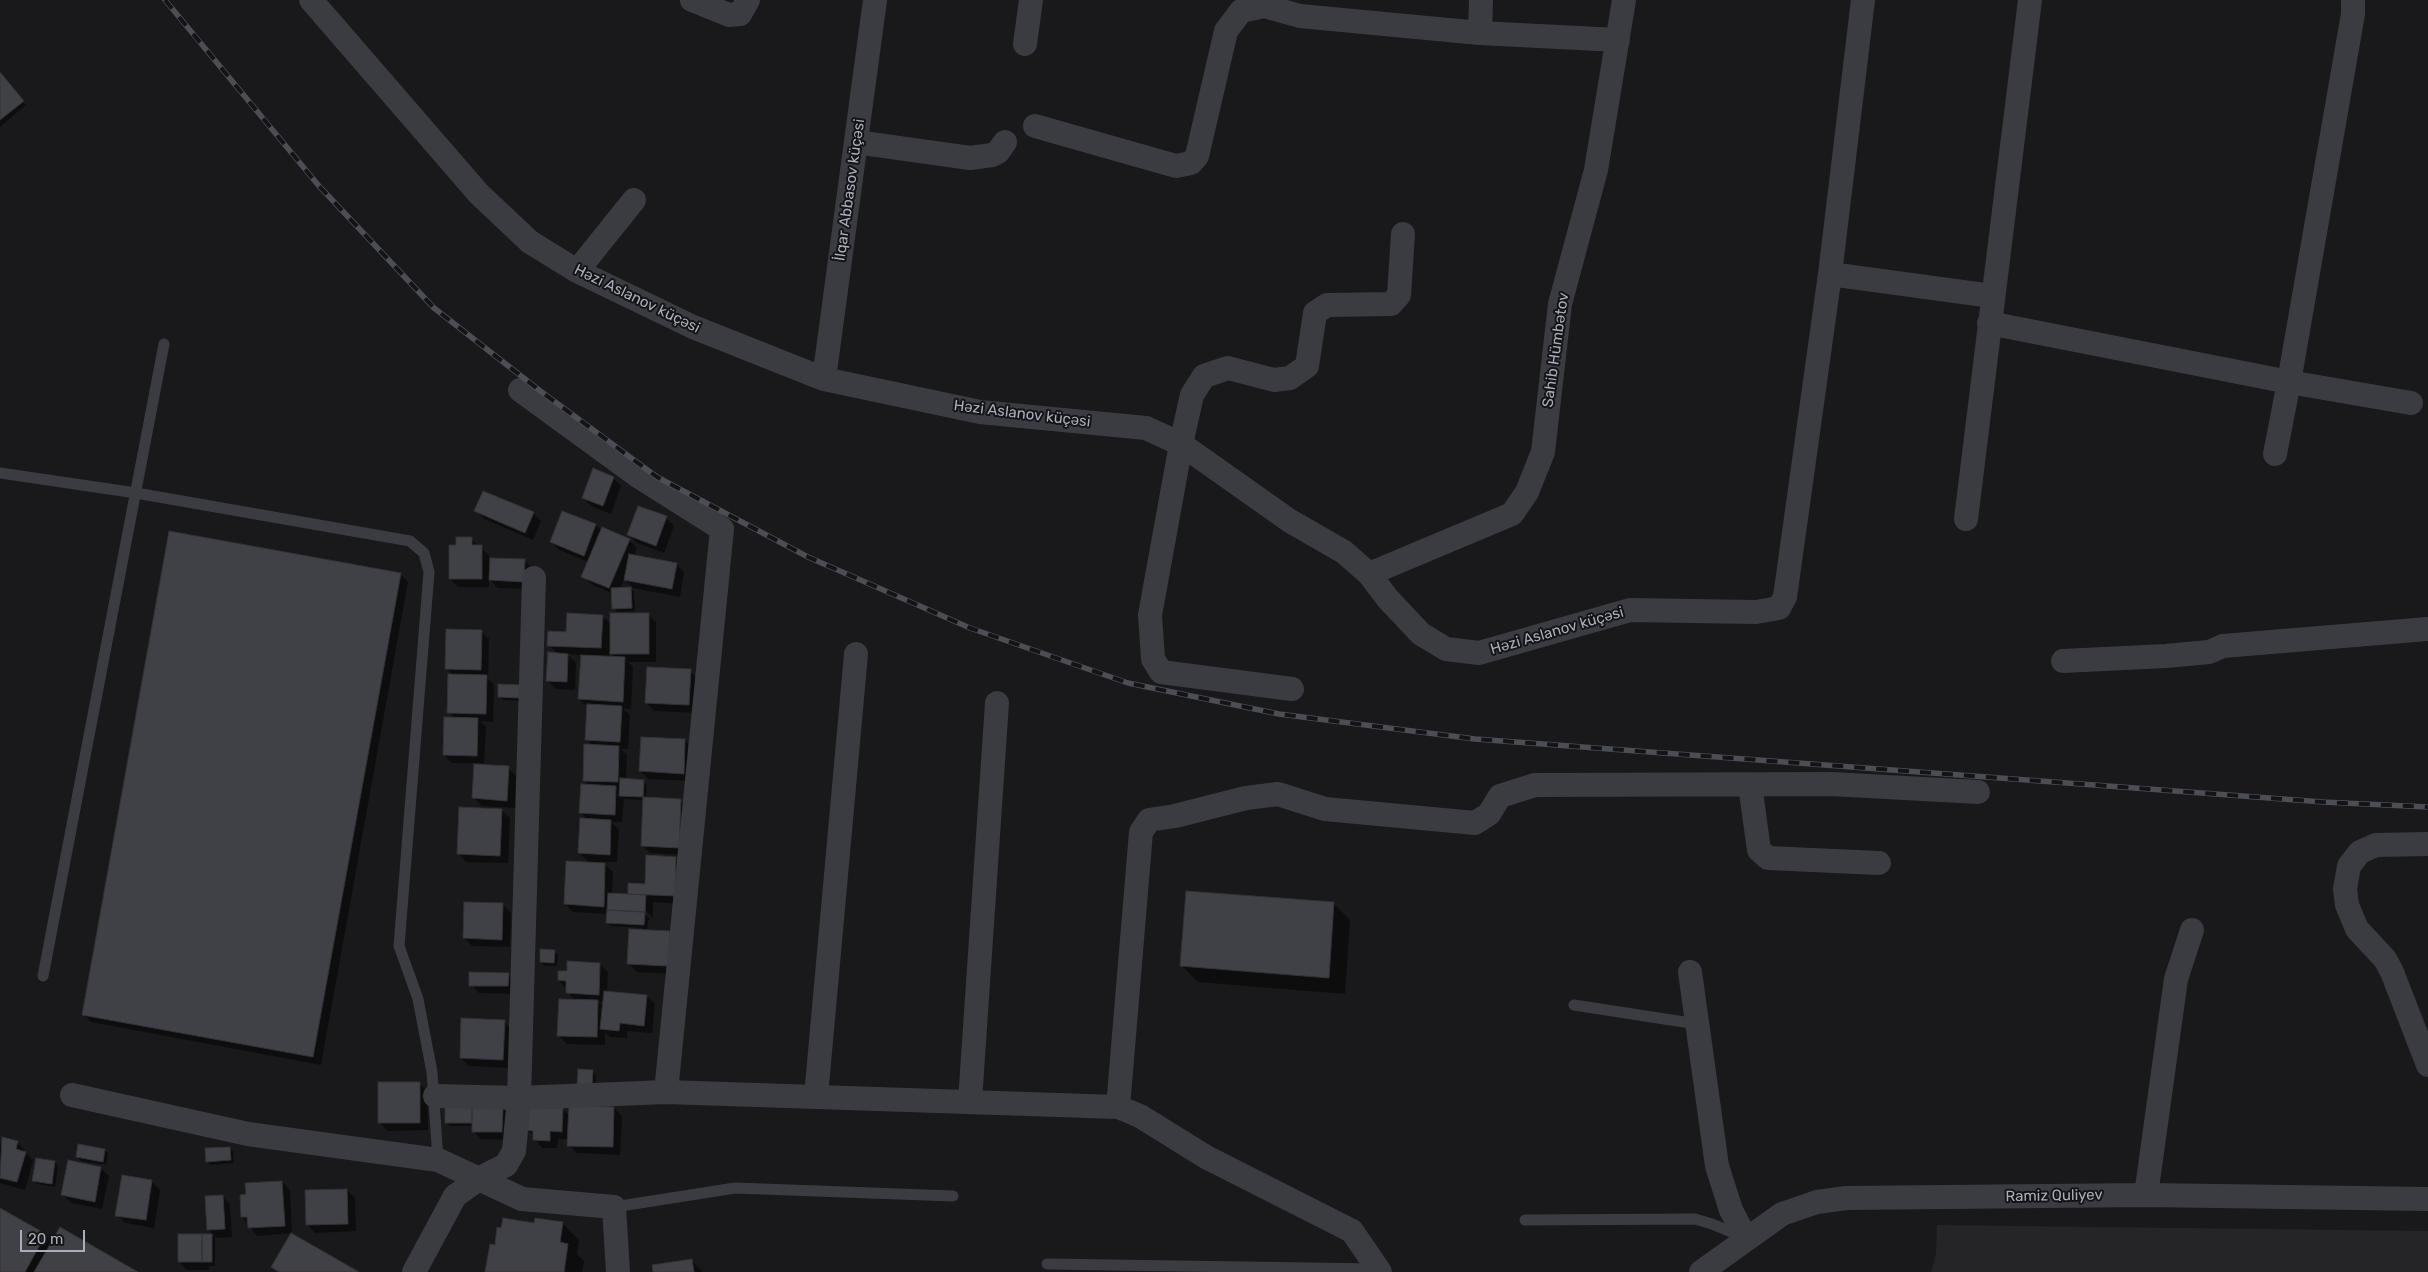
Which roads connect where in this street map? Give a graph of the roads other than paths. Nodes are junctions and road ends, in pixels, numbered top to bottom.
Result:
1 (311, 0) edge
2 (692, 0) edge
3 (748, 0) edge
4 (875, 0) edge
5 (1031, 0) edge
6 (1481, 0) edge
7 (1624, 0) edge
8 (1863, 0) edge
9 (2030, 0) edge
10 (2353, 0) edge
11 (1304, 8) edge
12 (1480, 34) junction
13 (1618, 40) junction
14 (1025, 44) dead end
15 (1035, 126) dead end
16 (856, 142) junction
17 (1005, 142) dead end
18 (634, 200) dead end
19 (1403, 234) dead end
20 (577, 271) junction
21 (1830, 274) junction
22 (1992, 296) junction
23 (1989, 323) junction
24 (164, 344) dead end
25 (824, 379) junction
26 (2290, 382) junction
27 (520, 390) dead end
28 (2411, 402) dead end
29 (1181, 444) junction
30 (2275, 454) dead end
31 (0, 473) edge
32 (136, 493) junction
33 (1966, 519) dead end
34 (1369, 574) junction
35 (534, 578) dead end
36 (2428, 629) edge
37 (856, 654) dead end
38 (2063, 661) dead end
39 (1292, 689) dead end
40 (996, 703) dead end
41 (1750, 785) junction
42 (1978, 792) dead end
43 (2428, 844) edge
44 (1879, 863) dead end
45 (2192, 930) dead end
46 (1690, 972) dead end
47 (43, 976) dead end
48 (1574, 1004) dead end
49 (1698, 1024) junction
50 (2426, 1051) edge
51 (666, 1092) junction
52 (72, 1095) dead end
53 (435, 1096) junction
54 (816, 1096) junction
55 (519, 1098) junction
56 (970, 1101) junction
57 (1118, 1107) junction
58 (438, 1160) junction
59 (480, 1178) junction
60 (2146, 1195) junction
61 (953, 1196) dead end
62 (2428, 1200) edge
63 (614, 1207) junction
64 (1525, 1220) dead end
65 (1746, 1239) junction
66 (1047, 1264) dead end
67 (1378, 1271) edge
68 (414, 1272) edge
69 (618, 1272) edge
70 (1701, 1272) edge

1 - 20 street, Həzi Aslanov küçəsi
2 - 3 street
4 - 16 street, İlqar Abbasov küçəsi
5 - 14 street
6 - 12 street
7 - 13 street, Sahib Hümbətov
8 - 21 street
9 - 22 street
10 - 26 street
11 - 12 street
11 - 15 street
12 - 13 street
13 - 34 street, Sahib Hümbətov
16 - 17 street
16 - 25 street, İlqar Abbasov küçəsi
18 - 20 street
19 - 29 street
20 - 25 street, Həzi Aslanov küçəsi
21 - 22 street
21 - 34 street, Həzi Aslanov küçəsi
22 - 23 street
23 - 26 street
23 - 33 street
24 - 32 lane
25 - 29 street, Həzi Aslanov küçəsi
26 - 28 street
26 - 30 street
27 - 51 street
29 - 34 street, Həzi Aslanov küçəsi
29 - 39 street
31 - 32 lane
32 - 47 lane
32 - 53 lane
35 - 55 street
36 - 38 street
37 - 54 street
40 - 56 street
41 - 42 street
41 - 44 street
41 - 57 street
43 - 50 street
45 - 60 street
46 - 49 street
48 - 49 lane
49 - 65 street
51 - 54 street
51 - 55 street
52 - 58 street
53 - 55 street
53 - 58 lane
54 - 56 street
55 - 59 street
56 - 57 street
57 - 67 street
58 - 59 street
59 - 63 street
59 - 68 street
60 - 62 street, Ramiz Quliyev
60 - 65 street, Ramiz Quliyev
61 - 63 lane
63 - 69 street
64 - 65 lane
65 - 70 street, Ramiz Quliyev
66 - 67 lane

